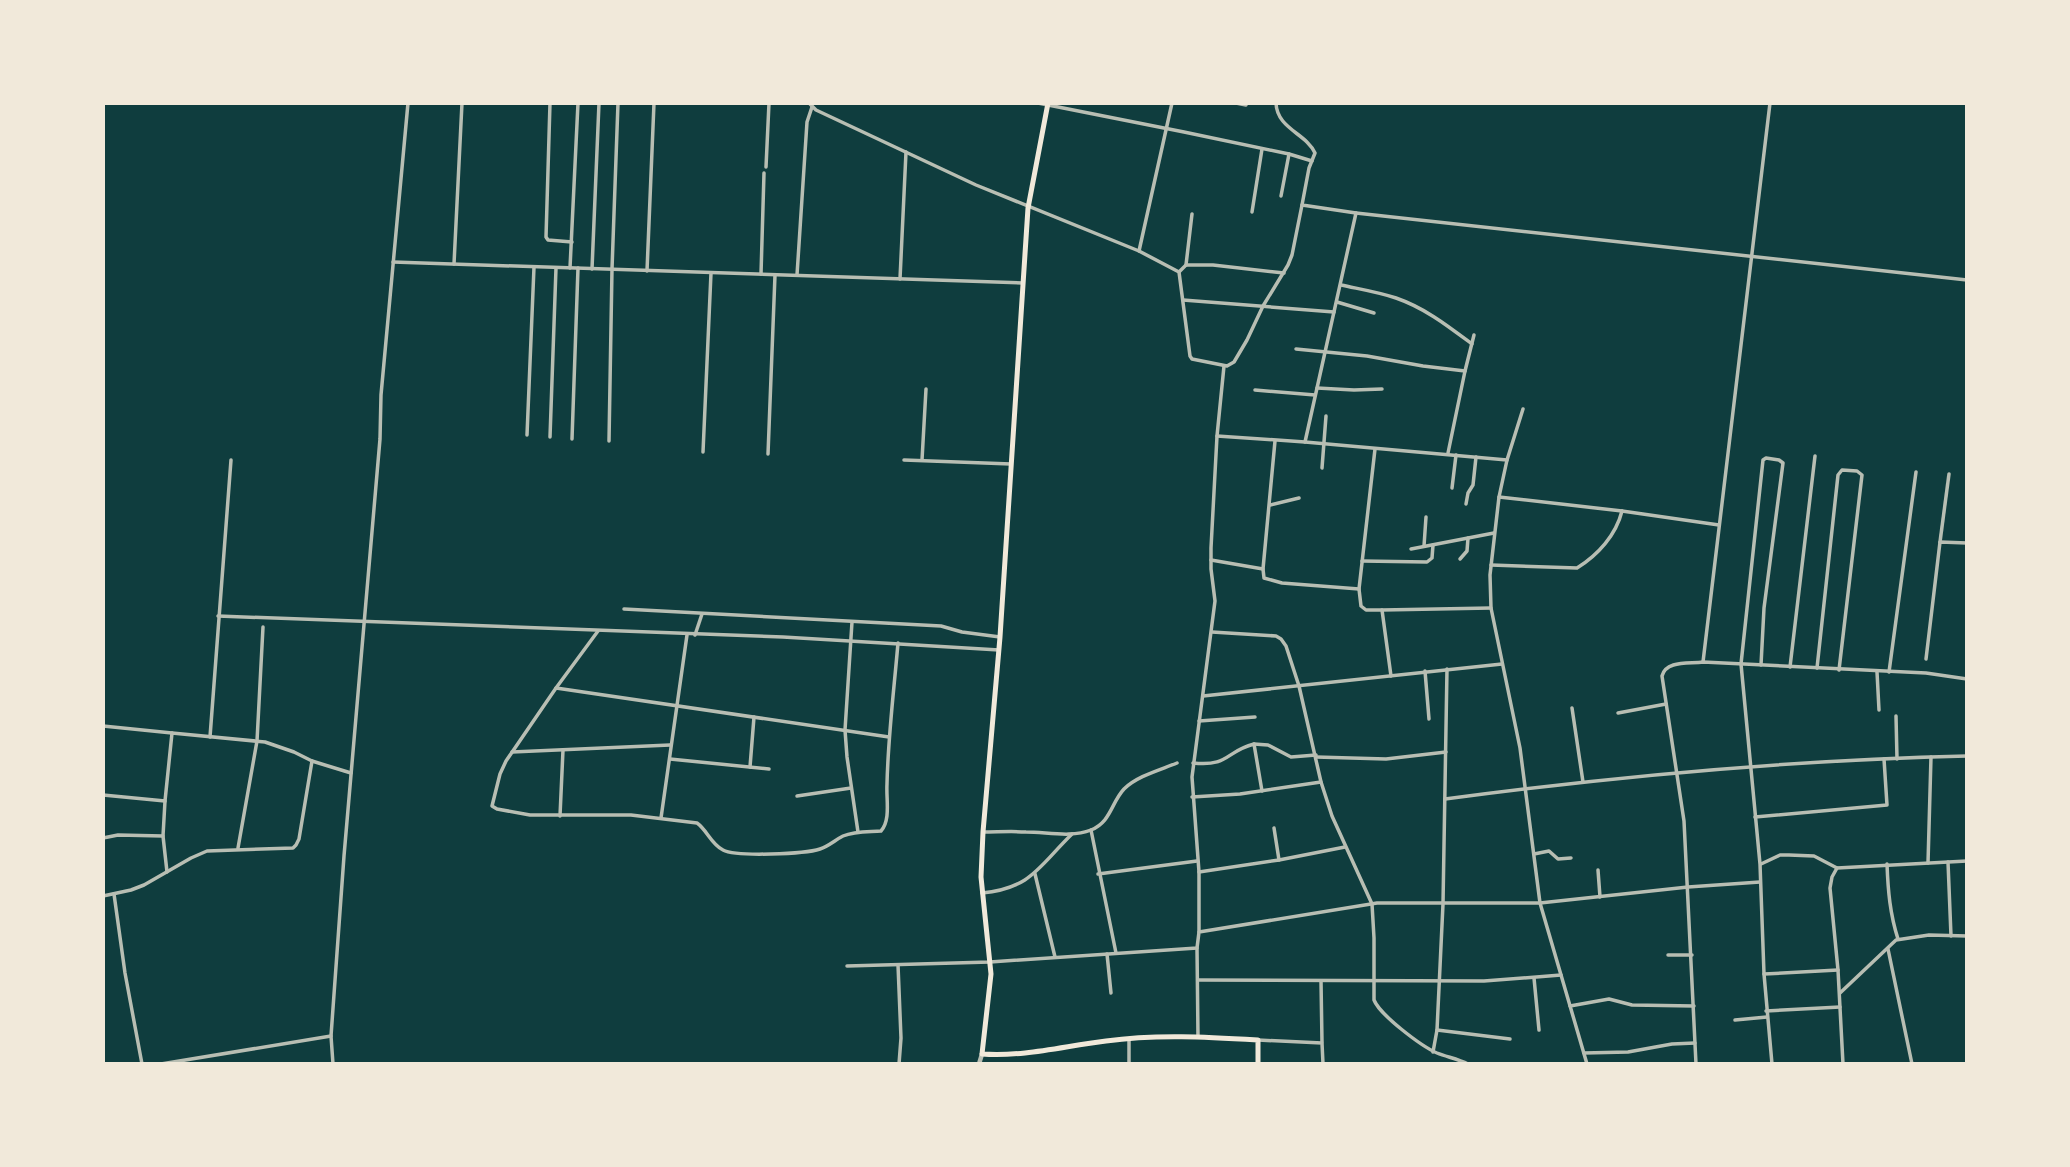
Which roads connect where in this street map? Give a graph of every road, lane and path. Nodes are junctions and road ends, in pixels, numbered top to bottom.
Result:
1 (408, 103) edge
2 (462, 103) edge
3 (550, 103) edge
4 (578, 103) edge
5 (599, 103) edge
6 (618, 103) edge
7 (654, 103) edge
8 (769, 103) edge
9 (1038, 103) edge
10 (1172, 103) edge
11 (1236, 103) edge
12 (1276, 103) edge
13 (1770, 103) edge
14 (1048, 104) edge
15 (811, 105) edge
16 (1246, 105) edge
17 (1167, 128) junction
18 (1262, 149) junction
19 (906, 152) junction
20 (1290, 155) junction
21 (1312, 161) junction
22 (1281, 196) dead end
23 (1302, 205) junction
24 (1028, 208) junction
25 (1252, 212) dead end
26 (1356, 213) junction
27 (1192, 214) dead end
28 (572, 242) junction
29 (1139, 251) junction
30 (1751, 257) junction
31 (393, 262) junction
32 (454, 264) junction
33 (1186, 265) junction
34 (534, 267) junction
35 (556, 268) junction
36 (570, 268) junction
37 (578, 268) junction
38 (592, 269) junction
39 (612, 269) junction
40 (647, 271) junction
41 (1179, 272) junction
42 (711, 273) junction
43 (1284, 273) junction
44 (761, 274) junction
45 (775, 275) junction
46 (797, 275) junction
47 (900, 279) junction
48 (1967, 280) edge
49 (1023, 283) junction
50 (1341, 285) junction
51 (1183, 300) junction
52 (1337, 302) junction
53 (1263, 306) junction
54 (1334, 312) junction
55 (1374, 313) dead end
56 (1474, 335) dead end
57 (1472, 344) junction
58 (1296, 349) dead end
59 (1325, 351) junction
60 (1224, 365) junction
61 (1465, 371) junction
62 (1317, 388) junction
63 (926, 389) dead end
64 (1255, 390) dead end
65 (1382, 390) dead end
66 (1315, 395) junction
67 (1522, 409) dead end
68 (1326, 416) dead end
69 (527, 435) dead end
70 (1217, 436) junction
71 (550, 437) dead end
72 (572, 439) dead end
73 (609, 441) dead end
74 (1275, 441) junction
75 (1306, 442) junction
76 (1323, 444) junction
77 (1375, 449) junction
78 (703, 452) dead end
79 (1448, 453) junction
80 (768, 454) dead end
81 (1456, 455) junction
82 (1815, 456) dead end
83 (1476, 457) junction
84 (232, 460) dead end
85 (904, 460) dead end
86 (922, 460) junction
87 (1507, 460) junction
88 (1011, 464) junction
89 (1322, 468) dead end
90 (1916, 472) dead end
91 (1949, 474) dead end
92 (1452, 488) dead end
93 (1499, 497) junction
94 (1299, 498) dead end
95 (1466, 504) dead end
96 (1270, 505) junction
97 (1622, 511) junction
98 (1426, 517) dead end
99 (1719, 525) junction
100 (1494, 533) junction
101 (1468, 538) junction
102 (1940, 542) junction
103 (1967, 542) edge
104 (1433, 545) junction
105 (1424, 546) junction
106 (1411, 548) dead end
107 (1460, 559) dead end
108 (1211, 561) junction
109 (1362, 561) junction
110 (1491, 565) junction
111 (1263, 569) junction
112 (1359, 589) junction
113 (1491, 608) junction
114 (624, 609) dead end
115 (1382, 610) junction
116 (702, 614) junction
117 (218, 616) junction
118 (365, 621) junction
119 (852, 622) junction
120 (263, 627) dead end
121 (598, 631) junction
122 (1212, 632) junction
123 (687, 635) junction
124 (695, 635) junction
125 (1000, 637) junction
126 (850, 641) junction
127 (898, 643) junction
128 (999, 650) junction
129 (1926, 659) dead end
130 (1703, 663) junction
131 (1503, 664) junction
132 (1741, 664) junction
133 (1761, 665) junction
134 (1790, 667) junction
135 (1817, 668) junction
136 (1447, 669) junction
137 (1839, 670) junction
138 (1425, 671) junction
139 (1877, 672) junction
140 (1889, 673) junction
141 (1391, 676) junction
142 (1967, 679) edge
143 (1299, 686) junction
144 (556, 688) junction
145 (1203, 696) junction
146 (1666, 704) junction
147 (676, 705) junction
148 (1572, 708) dead end
149 (1879, 710) dead end
150 (1618, 713) dead end
151 (1896, 716) dead end
152 (754, 717) junction
153 (1255, 717) dead end
154 (1429, 719) dead end
155 (1199, 721) junction
156 (103, 726) edge
157 (845, 730) junction
158 (172, 733) junction
159 (210, 737) junction
160 (890, 737) junction
161 (257, 741) junction
162 (1254, 744) junction
163 (671, 745) junction
164 (563, 750) junction
165 (512, 752) junction
166 (1446, 752) junction
167 (1319, 756) junction
168 (1967, 756) edge
169 (1931, 757) junction
170 (669, 759) junction
171 (1884, 759) junction
172 (1897, 759) junction
173 (312, 761) junction
174 (1177, 763) dead end
175 (1193, 763) junction
176 (1752, 766) junction
177 (750, 768) junction
178 (769, 769) dead end
179 (1678, 772) junction
180 (351, 774) junction
181 (1321, 782) junction
182 (1583, 782) junction
183 (1524, 788) junction
184 (851, 789) junction
185 (1262, 791) junction
186 (103, 795) edge
187 (797, 796) dead end
188 (1192, 797) junction
189 (1446, 799) junction
190 (165, 801) junction
191 (560, 816) junction
192 (1755, 817) junction
193 (661, 818) junction
194 (1274, 828) dead end
195 (1091, 830) junction
196 (858, 832) junction
197 (983, 832) junction
198 (1072, 834) junction
199 (163, 836) junction
200 (103, 838) edge
201 (1346, 847) junction
202 (238, 848) junction
203 (1534, 854) junction
204 (1571, 858) dead end
205 (1279, 860) junction
206 (1197, 861) junction
207 (1967, 861) edge
208 (1948, 862) junction
209 (1927, 863) junction
210 (1760, 864) junction
211 (1887, 864) junction
212 (1836, 868) junction
213 (1598, 870) dead end
214 (167, 872) junction
215 (1199, 872) junction
216 (1035, 874) junction
217 (1098, 874) junction
218 (1760, 882) junction
219 (1688, 887) junction
220 (982, 893) junction
221 (114, 894) junction
222 (103, 896) edge
223 (1600, 897) junction
224 (1374, 903) junction
225 (1540, 903) junction
226 (1444, 904) junction
227 (1199, 932) junction
228 (1951, 936) junction
229 (1967, 936) edge
230 (1898, 939) junction
231 (1197, 948) junction
232 (1888, 949) junction
233 (1116, 953) junction
234 (1107, 954) junction
235 (1668, 955) dead end
236 (1692, 955) junction
237 (1055, 957) junction
238 (990, 962) junction
239 (898, 965) junction
240 (847, 966) dead end
241 (1838, 970) junction
242 (1764, 974) junction
243 (1561, 975) junction
244 (1534, 978) junction
245 (1198, 980) junction
246 (1374, 980) junction
247 (1321, 981) junction
248 (1438, 981) junction
249 (1111, 993) dead end
250 (1839, 993) junction
251 (1570, 1006) junction
252 (1694, 1006) junction
253 (1840, 1007) junction
254 (1766, 1011) junction
255 (1767, 1017) junction
256 (1735, 1020) dead end
257 (1437, 1030) junction
258 (1539, 1030) dead end
259 (331, 1036) junction
260 (1198, 1037) junction
261 (1129, 1039) junction
262 (1510, 1039) dead end
263 (1258, 1040) junction
264 (1322, 1043) junction
265 (1695, 1043) junction
266 (1433, 1052) junction
267 (1584, 1053) junction
268 (982, 1054) junction
269 (142, 1064) edge
270 (161, 1064) edge
271 (334, 1064) edge
272 (899, 1064) edge
273 (979, 1064) edge
274 (1129, 1064) edge
275 (1258, 1064) edge
276 (1324, 1064) edge
277 (1468, 1064) edge
278 (1587, 1064) edge
279 (1696, 1064) edge
280 (1772, 1064) edge
281 (1843, 1064) edge
282 (1912, 1064) edge

1 - 31 street
2 - 32 street
3 - 28 street
4 - 28 street
5 - 38 street
6 - 39 street
7 - 40 street
8 - 44 street
9 - 14 street
10 - 17 street
11 - 16 street
12 - 21 street
13 - 30 street
14 - 17 street
14 - 24 main road
15 - 19 street
15 - 46 street
17 - 18 street
17 - 29 street
18 - 20 street
18 - 25 street
19 - 24 street
19 - 47 street
20 - 21 street
20 - 22 street
21 - 23 street
23 - 26 street
23 - 43 street
24 - 29 street
24 - 49 main road
26 - 30 street
26 - 50 street
27 - 33 street
28 - 36 street
29 - 41 street
30 - 48 street
30 - 99 street
31 - 32 street
31 - 118 street
32 - 34 street
33 - 41 street
33 - 43 street
34 - 35 street
34 - 69 street
35 - 36 street
35 - 71 street
36 - 37 street
37 - 38 street
37 - 72 street
38 - 39 street
39 - 40 street
39 - 73 street
40 - 42 street
41 - 51 street
42 - 44 street
42 - 78 street
43 - 53 street
44 - 45 street
45 - 46 street
45 - 80 street
46 - 47 street
47 - 49 street
49 - 88 main road
50 - 52 street
50 - 57 street
51 - 53 street
51 - 60 street
52 - 54 street
52 - 55 street
53 - 54 street
53 - 60 street
54 - 59 street
56 - 57 street
57 - 61 street
58 - 59 street
59 - 61 street
59 - 62 street
60 - 70 street
61 - 79 street
62 - 65 street
62 - 66 street
63 - 86 street
64 - 66 street
66 - 75 street
67 - 87 street
68 - 76 street
70 - 74 street
70 - 108 street
74 - 75 street
74 - 96 street
75 - 76 street
76 - 77 street
76 - 89 street
77 - 79 street
77 - 109 street
79 - 81 street
81 - 83 street
81 - 92 street
82 - 134 street
83 - 87 street
83 - 95 street
84 - 117 street
85 - 86 street
86 - 88 street
87 - 93 street
88 - 125 main road
90 - 140 street
91 - 102 street
93 - 97 street
93 - 100 street
94 - 96 street
96 - 111 street
97 - 99 street
97 - 110 street
98 - 105 street
99 - 130 street
100 - 101 street
100 - 110 street
101 - 104 street
101 - 107 street
102 - 103 street
102 - 129 street
104 - 105 street
104 - 109 street
105 - 106 street
108 - 111 street
108 - 122 street
109 - 112 street
110 - 113 street
111 - 112 street
112 - 115 street
113 - 115 street
113 - 131 street
114 - 116 street
115 - 141 street
116 - 119 street
116 - 124 street
117 - 118 street
117 - 159 street
118 - 121 street
118 - 180 street
119 - 125 street
119 - 126 street
120 - 161 street
121 - 123 street
121 - 144 street
122 - 143 street
122 - 145 street
123 - 124 street
123 - 147 street
124 - 126 street
125 - 128 main road
126 - 127 street
126 - 157 street
127 - 128 street
127 - 160 street
128 - 197 main road
130 - 132 street
130 - 146 street
131 - 136 street
131 - 183 street
132 - 133 street
132 - 133 street
132 - 176 street
133 - 134 street
134 - 135 street
135 - 137 street
135 - 137 street
136 - 138 street
136 - 166 street
137 - 139 street
138 - 141 street
138 - 154 street
139 - 140 street
139 - 149 street
140 - 142 street
141 - 143 street
143 - 145 street
143 - 167 street
144 - 147 street
144 - 165 street
145 - 155 street
146 - 150 street
146 - 179 street
147 - 152 street
147 - 163 street
148 - 182 street
151 - 172 street
152 - 157 street
152 - 177 street
153 - 155 street
155 - 175 street
156 - 158 street
157 - 160 street
157 - 184 street
158 - 159 street
158 - 190 street
159 - 161 street
160 - 196 street
161 - 173 street
161 - 202 street
162 - 167 street
162 - 175 street
162 - 185 street
163 - 164 street
163 - 170 street
164 - 165 street
164 - 191 street
165 - 191 street
166 - 167 street
166 - 189 street
167 - 181 street
168 - 169 street
169 - 172 street
169 - 209 street
170 - 177 street
170 - 193 street
171 - 172 street
171 - 176 street
171 - 192 street
173 - 180 street
173 - 202 street
174 - 195 street
175 - 188 street
176 - 179 street
176 - 192 street
177 - 178 street
179 - 182 street
179 - 219 street
180 - 259 street
181 - 185 street
181 - 201 street
182 - 183 street
183 - 189 street
183 - 203 street
184 - 187 street
184 - 196 street
185 - 188 street
186 - 190 street
188 - 206 street
189 - 226 street
190 - 199 street
191 - 193 street
192 - 210 street
193 - 196 street
194 - 205 street
195 - 198 street
195 - 217 street
197 - 198 street
197 - 220 main road
198 - 216 street
199 - 200 street
199 - 214 street
201 - 205 street
201 - 224 street
202 - 214 street
203 - 204 street
203 - 225 street
205 - 215 street
206 - 215 street
206 - 217 street
207 - 208 street
208 - 209 street
208 - 228 street
209 - 211 street
210 - 212 street
210 - 218 street
211 - 212 street
211 - 230 street
212 - 241 street
213 - 223 street
214 - 221 street
215 - 227 street
216 - 220 street
216 - 237 street
217 - 233 street
218 - 219 street
218 - 242 street
219 - 223 street
219 - 236 street
220 - 238 main road
221 - 222 street
221 - 269 street
223 - 225 street
224 - 226 street
224 - 227 street
224 - 246 street
225 - 226 street
225 - 243 street
226 - 248 street
227 - 231 street
228 - 229 street
228 - 230 street
230 - 232 street
231 - 233 street
231 - 245 street
232 - 250 street
232 - 282 street
233 - 234 street
234 - 237 street
234 - 249 street
235 - 236 street
236 - 252 street
237 - 238 street
238 - 239 street
238 - 268 main road
239 - 240 street
239 - 272 street
241 - 242 street
241 - 250 street
242 - 254 street
243 - 244 street
243 - 251 street
244 - 248 street
244 - 258 street
245 - 247 street
245 - 260 street
246 - 247 street
246 - 248 street
246 - 266 street
247 - 264 street
248 - 257 street
250 - 253 street
251 - 252 street
251 - 267 street
252 - 265 street
253 - 254 street
253 - 281 street
254 - 255 street
255 - 256 street
255 - 280 street
257 - 262 street
257 - 266 street
259 - 270 street
259 - 271 street
260 - 261 main road
260 - 263 main road
261 - 268 main road
261 - 274 street
263 - 264 street
263 - 275 main road
264 - 276 street
265 - 267 street
265 - 279 street
266 - 277 street
267 - 278 street
268 - 273 street

